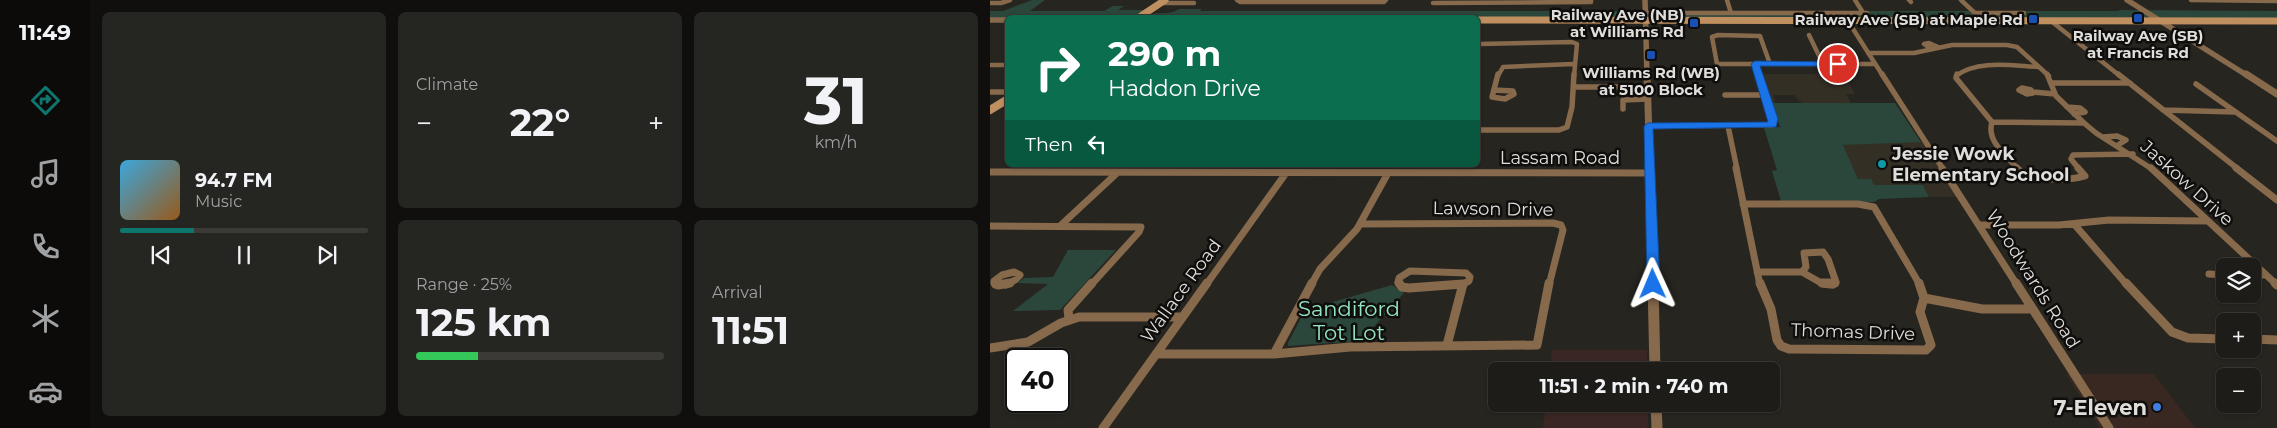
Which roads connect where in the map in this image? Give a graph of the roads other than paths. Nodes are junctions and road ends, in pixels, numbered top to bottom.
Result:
1 (1010, 0) edge
2 (1199, 0) edge
3 (1591, 0) edge
4 (1645, 0) edge
5 (1727, 0) edge
6 (1855, 0) edge
7 (1961, 0) edge
8 (2128, 0) edge
9 (2190, 0) edge
10 (2246, 0) edge
11 (1237, 1) edge
12 (1385, 1) edge
13 (1434, 1) edge
14 (2277, 1) edge
15 (1163, 2) edge
16 (990, 3) edge
17 (1194, 3) junction
18 (1188, 8) dead end
19 (1731, 13) junction
20 (1860, 13) junction
21 (1868, 13) dead end
22 (1975, 13) junction
23 (2024, 13) dead end
24 (1143, 15) edge
25 (1645, 17) junction
26 (990, 20) edge
27 (1005, 20) edge
28 (1480, 20) edge
29 (2161, 20) junction
30 (2277, 20) edge
31 (1848, 21) junction
32 (1983, 21) junction
33 (2051, 21) junction
34 (1809, 35) dead end
35 (1480, 44) edge
36 (1938, 47) junction
37 (1931, 49) junction
38 (1868, 53) junction
39 (1573, 64) junction
40 (1755, 64) junction
41 (1770, 64) junction
42 (1823, 64) junction
43 (1875, 64) junction
44 (990, 65) edge
45 (1005, 66) edge
46 (2039, 67) junction
47 (2053, 83) junction
48 (2130, 84) junction
49 (2196, 84) dead end
50 (1574, 87) junction
51 (1647, 87) junction
52 (1494, 90) dead end
53 (990, 92) edge
54 (1005, 92) edge
55 (2033, 92) dead end
56 (2275, 92) edge
57 (2055, 94) junction
58 (1725, 95) dead end
59 (1765, 96) junction
60 (1648, 99) junction
61 (1005, 101) edge
62 (2067, 107) junction
63 (1623, 109) dead end
64 (990, 110) edge
65 (2163, 110) junction
66 (2235, 112) junction
67 (2074, 114) junction
68 (1992, 122) junction
69 (2084, 123) junction
70 (1648, 126) junction
71 (1728, 126) junction
72 (1480, 130) edge
73 (2277, 141) edge
74 (2135, 154) junction
75 (1072, 167) edge
76 (990, 172) edge
77 (1066, 172) junction
78 (1117, 172) junction
79 (1286, 173) junction
80 (1388, 173) junction
81 (1650, 173) junction
82 (2277, 200) edge
83 (1743, 204) junction
84 (2207, 221) junction
85 (1360, 224) junction
86 (2074, 224) junction
87 (990, 226) edge
88 (1060, 226) junction
89 (1980, 226) junction
90 (1757, 272) junction
91 (1802, 272) junction
92 (2209, 274) dead end
93 (2216, 274) edge
94 (2261, 275) edge
95 (2266, 275) junction
96 (1463, 284) junction
97 (2277, 285) edge
98 (997, 286) dead end
99 (990, 292) edge
100 (1924, 298) junction
101 (2032, 309) junction
102 (1182, 317) junction
103 (1069, 320) junction
104 (2216, 339) edge
105 (2261, 339) edge
106 (2277, 340) edge
107 (1447, 345) junction
108 (990, 348) edge
109 (1156, 354) junction
110 (1274, 354) junction
111 (1655, 362) edge
112 (1656, 412) edge
113 (1103, 428) edge
114 (1657, 428) edge
115 (2109, 428) edge

1 - 16 street
2 - 17 street
3 - 13 street
4 - 25 street
5 - 19 street
6 - 20 street
7 - 22 street
8 - 29 street
9 - 10 street
10 - 14 street
11 - 12 street
15 - 17 street
15 - 24 main road
17 - 18 street
19 - 20 street
19 - 25 street
20 - 21 street
22 - 23 street
22 - 32 street
25 - 28 main road
25 - 31 main road
25 - 51 street
26 - 27 street
29 - 30 main road
29 - 33 main road
29 - 56 street
31 - 32 main road
31 - 38 street, Woodwards Road
32 - 33 main road
33 - 48 street
34 - 42 street
35 - 39 street
36 - 37 street
36 - 37 street
36 - 46 street
37 - 38 street
38 - 43 street, Woodwards Road
39 - 50 street
39 - 52 street
40 - 41 street
40 - 41 street
40 - 59 street
41 - 42 street
42 - 43 street
43 - 89 street, Woodwards Road
44 - 45 street
46 - 47 street
46 - 68 street
47 - 48 street
47 - 57 street
48 - 65 street
49 - 66 street
50 - 51 street
50 - 72 street
51 - 60 street
53 - 54 street
55 - 57 street
57 - 62 street, Jaskow Drive
58 - 59 street
59 - 71 street
60 - 63 street
60 - 70 street
61 - 64 main road
62 - 67 street, Jaskow Drive
62 - 67 street
65 - 66 street
65 - 82 street
66 - 73 street
67 - 69 street, Jaskow Drive
68 - 69 street
68 - 74 street
69 - 74 street, Jaskow Drive
70 - 71 street
70 - 81 street
71 - 83 street, Thomas Drive
74 - 84 street, Jaskow Drive
75 - 77 street
76 - 77 street, Lassam Road
77 - 78 street, Lassam Road
78 - 79 street, Lassam Road
78 - 88 street
79 - 80 street, Lassam Road
79 - 102 street, Wallace Road
80 - 81 street, Lassam Road
80 - 85 street
81 - 111 street
83 - 90 street, Thomas Drive
83 - 100 street
84 - 86 street
84 - 95 street, Jaskow Drive
85 - 107 street, Lawson Drive
85 - 110 street
86 - 89 street
86 - 104 street
87 - 88 street
88 - 103 street
89 - 101 street, Woodwards Road
90 - 91 street
90 - 100 street, Thomas Drive
91 - 91 street
92 - 93 street
94 - 95 street
95 - 97 street, Jaskow Drive
96 - 96 street
96 - 107 street
98 - 99 street
100 - 101 street
101 - 115 street, Woodwards Road
102 - 103 street
102 - 109 street, Wallace Road
103 - 108 street
105 - 106 street
107 - 110 street
109 - 110 street
109 - 113 street, Wallace Road
112 - 114 street

